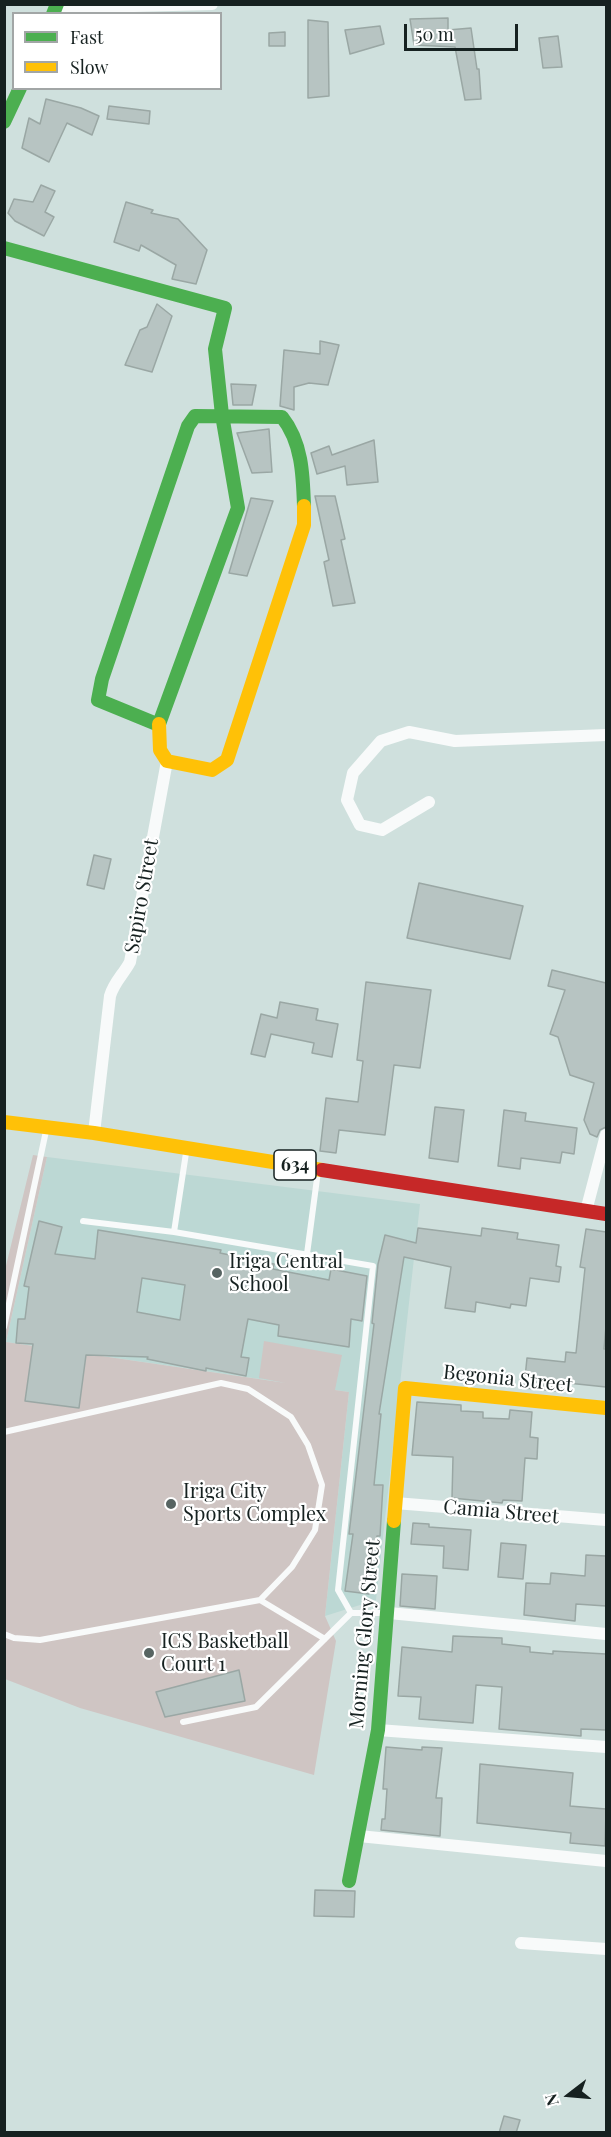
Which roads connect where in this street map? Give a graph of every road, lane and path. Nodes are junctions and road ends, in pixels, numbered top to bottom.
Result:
1 (212, 4) edge
2 (55, 9) edge
3 (19, 90) edge
4 (4, 122) edge
5 (4, 248) edge
6 (222, 415) junction
7 (159, 725) junction
8 (606, 735) edge
9 (167, 760) junction
10 (429, 802) dead end
11 (4, 1122) edge
12 (46, 1127) junction
13 (94, 1133) junction
14 (606, 1135) edge
15 (187, 1150) junction
16 (318, 1168) junction
17 (586, 1211) junction
18 (606, 1214) edge
19 (83, 1221) dead end
20 (174, 1232) junction
21 (307, 1254) junction
22 (4, 1327) edge
23 (405, 1388) joint
24 (606, 1408) edge
25 (4, 1432) edge
26 (395, 1503) junction
27 (606, 1521) edge
28 (260, 1600) junction
29 (351, 1613) junction
30 (389, 1613) junction
31 (4, 1634) edge
32 (606, 1634) edge
33 (325, 1639) junction
34 (183, 1722) dead end
35 (378, 1730) junction
36 (606, 1747) edge
37 (359, 1836) junction
38 (606, 1861) edge
39 (349, 1881) dead end
40 (521, 1943) dead end
41 (606, 1949) edge

1 - 2 street
3 - 4 street
5 - 6 street
6 - 7 street
6 - 7 street
6 - 9 street
7 - 9 street
8 - 10 street
9 - 13 street, Sapiro Street
11 - 12 street, 634
12 - 13 street, 634
12 - 22 lane
13 - 15 street, 634
14 - 17 street
15 - 16 street, 634
15 - 20 lane
16 - 17 street, 634
16 - 21 lane
17 - 18 street, 634
19 - 20 lane
20 - 21 lane
21 - 29 lane
23 - 24 street, Begonia Street
23 - 26 street, Morning Glory Street
25 - 28 lane
26 - 27 street, Camia Street
26 - 30 street, Morning Glory Street
28 - 31 lane
28 - 33 lane
29 - 30 lane
29 - 33 lane
30 - 32 street
30 - 35 street, Morning Glory Street
33 - 34 lane
35 - 36 street
35 - 37 street, Morning Glory Street
37 - 38 street
37 - 39 street, Morning Glory Street
40 - 41 street

